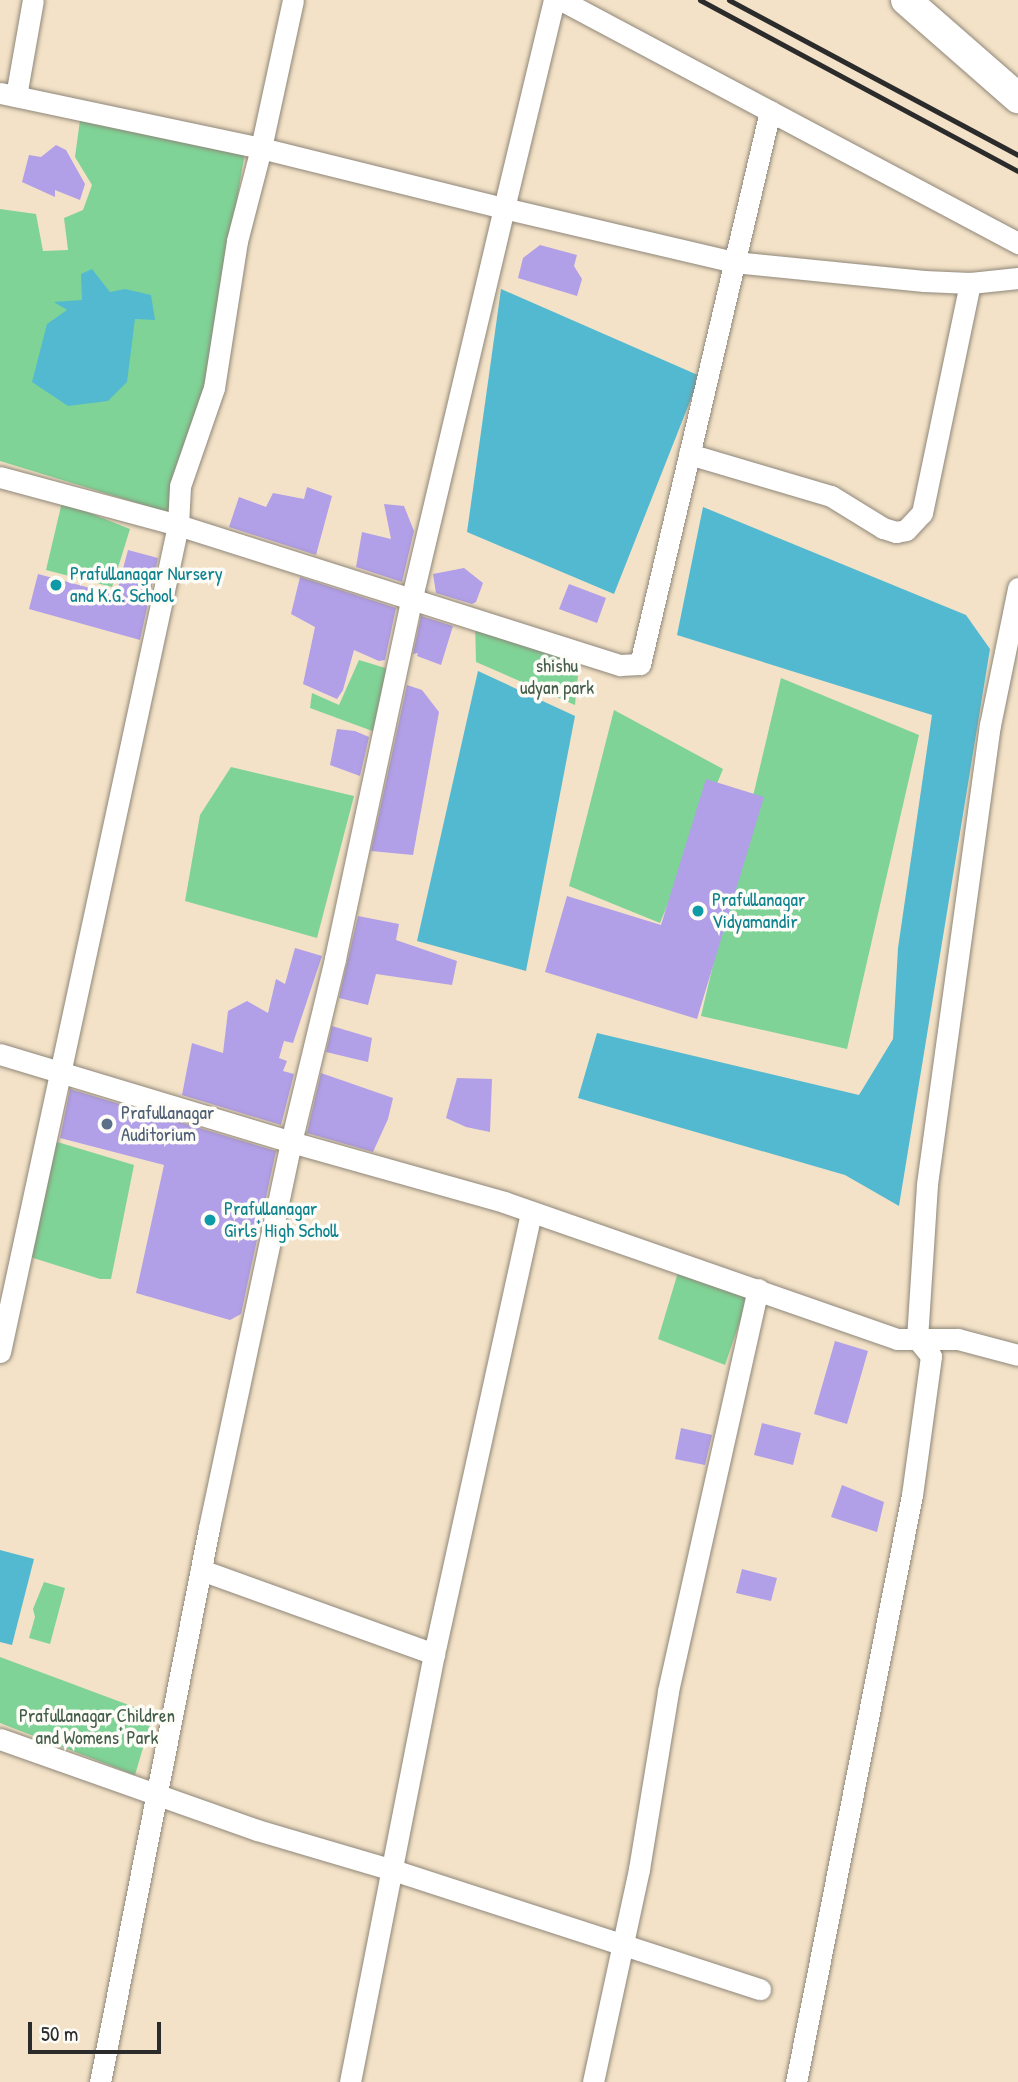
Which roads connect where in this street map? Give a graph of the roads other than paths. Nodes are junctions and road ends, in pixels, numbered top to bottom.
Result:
1 (33, 0) edge
2 (293, 0) edge
3 (554, 0) edge
4 (561, 0) edge
5 (906, 0) edge
6 (8, 95) edge
7 (1018, 97) edge
8 (770, 111) junction
9 (261, 148) junction
10 (504, 208) junction
11 (1018, 243) edge
12 (734, 262) junction
13 (1018, 278) edge
14 (970, 283) junction
15 (689, 454) junction
16 (0, 478) edge
17 (178, 525) junction
18 (1018, 588) edge
19 (411, 601) junction
20 (0, 1054) edge
21 (62, 1073) junction
22 (291, 1142) junction
23 (531, 1212) junction
24 (758, 1289) junction
25 (917, 1339) junction
26 (0, 1352) edge
27 (1018, 1355) edge
28 (201, 1570) junction
29 (435, 1654) junction
30 (0, 1739) edge
31 (158, 1796) junction
32 (394, 1870) junction
33 (623, 1947) junction
34 (760, 1989) dead end
35 (100, 2082) edge
36 (350, 2082) edge
37 (593, 2082) edge
38 (796, 2082) edge

1 - 6 street
2 - 9 street
3 - 10 street
4 - 8 street
5 - 7 highway
6 - 9 street
8 - 11 street
8 - 12 street
9 - 10 street
9 - 17 street
10 - 12 street
10 - 19 street
12 - 14 street
12 - 15 street
13 - 14 street
14 - 15 street
15 - 19 street
16 - 17 street
17 - 19 street
17 - 21 street
18 - 25 street
19 - 22 street
20 - 21 street
21 - 22 street
21 - 26 street
22 - 23 street
22 - 28 street
23 - 24 street
23 - 29 street
24 - 25 street
24 - 33 street
25 - 27 street
25 - 38 street
28 - 29 street
28 - 31 street
29 - 32 street
30 - 31 street
31 - 32 street
31 - 35 street
32 - 33 street
32 - 36 street
33 - 34 street
33 - 37 street

